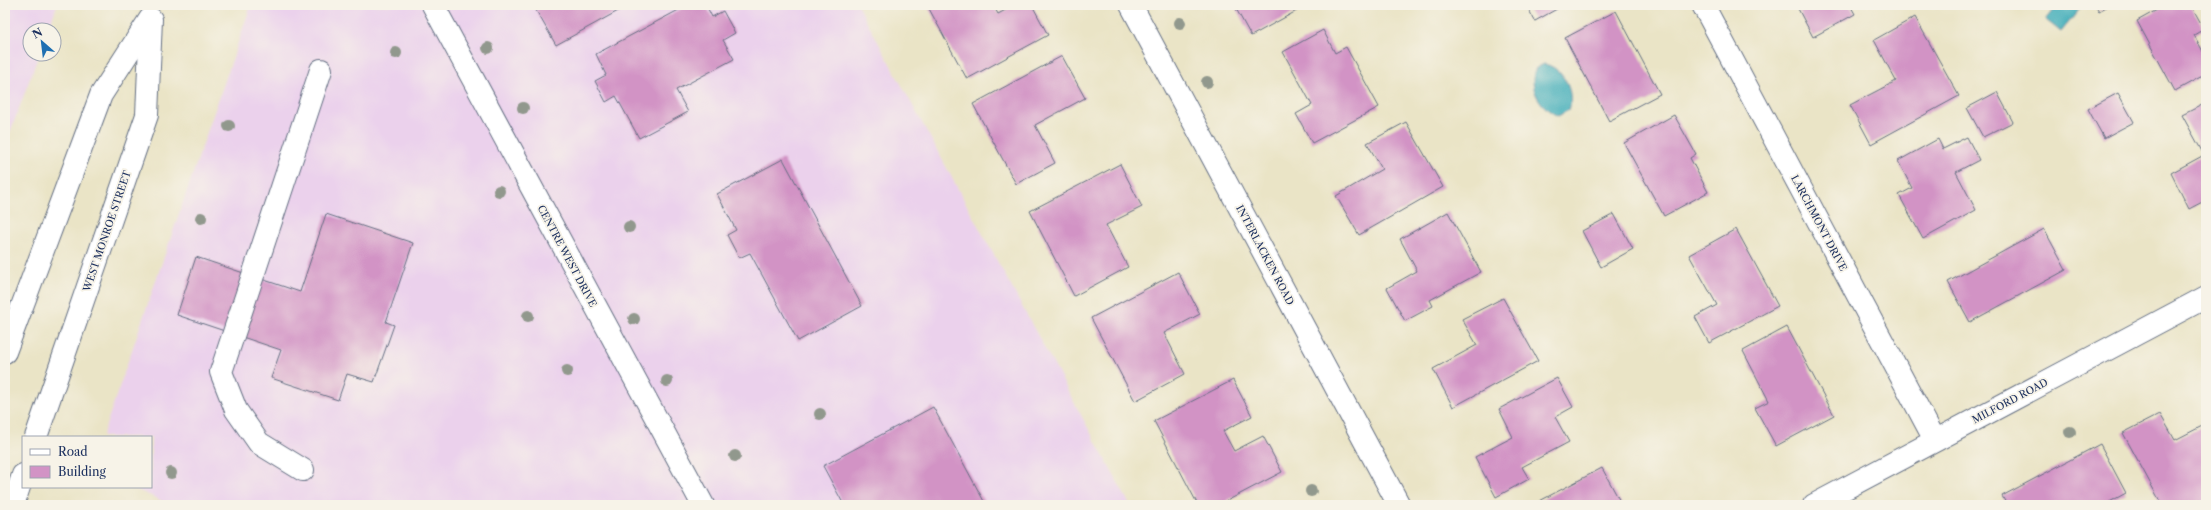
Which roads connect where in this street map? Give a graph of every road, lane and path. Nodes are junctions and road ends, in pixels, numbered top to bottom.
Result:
1 (433, 5) edge
2 (1131, 5) edge
3 (1703, 5) edge
4 (153, 12) edge
5 (321, 70) dead end
6 (2206, 297) edge
7 (5, 352) edge
8 (36, 436) edge
9 (1935, 440) junction
10 (304, 470) dead end
11 (22, 478) edge
12 (13, 505) edge
13 (703, 505) edge
14 (1399, 505) edge
15 (1814, 505) edge

1 - 13 street, CENTRE WEST DRIVE
2 - 14 street, INTERLACKEN ROAD
3 - 9 street, LARCHMONT DRIVE
4 - 7 street, WEST MONROE STREET
4 - 8 street, WEST MONROE STREET
5 - 10 street
6 - 9 street, MILFORD ROAD
9 - 15 street, MILFORD ROAD
11 - 12 street

